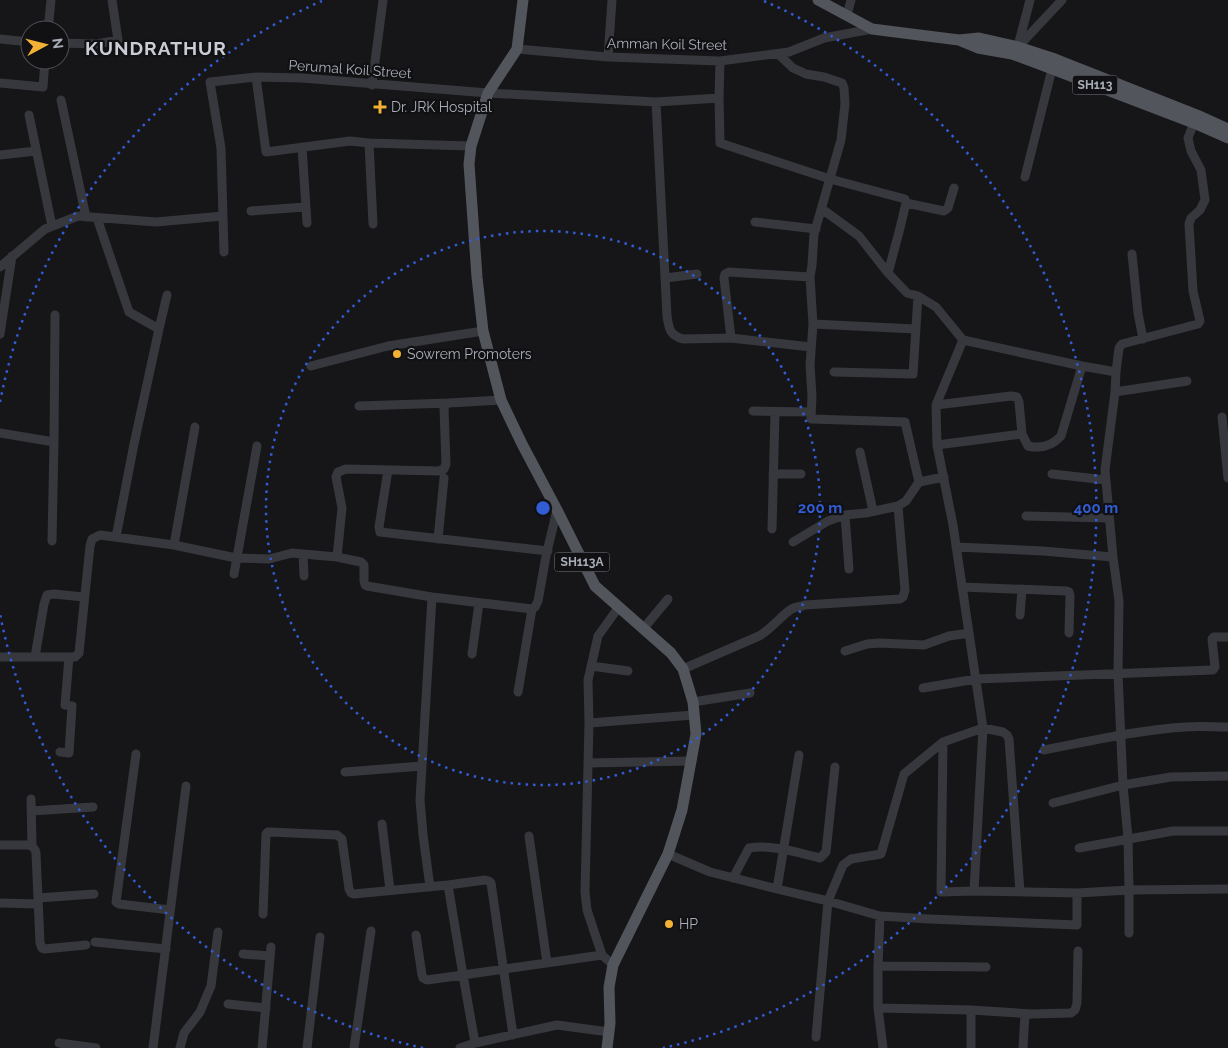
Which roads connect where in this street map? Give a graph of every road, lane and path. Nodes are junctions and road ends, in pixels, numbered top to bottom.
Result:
1 (50, 0) edge
2 (112, 0) edge
3 (384, 0) edge
4 (523, 0) edge
5 (612, 0) edge
6 (851, 0) edge
7 (1030, 0) edge
8 (1062, 0) edge
9 (823, 1) edge
10 (847, 15) junction
11 (49, 20) edge
12 (872, 29) junction
13 (0, 39) edge
14 (20, 41) edge
15 (70, 43) edge
16 (517, 49) junction
17 (1016, 51) junction
18 (778, 54) junction
19 (608, 58) junction
20 (720, 61) junction
21 (1052, 69) junction
22 (44, 70) edge
23 (256, 77) junction
24 (0, 83) edge
25 (372, 85) junction
26 (488, 93) junction
27 (719, 98) junction
28 (61, 100) dead end
29 (656, 102) junction
30 (29, 115) dead end
31 (1196, 119) junction
32 (1228, 129) edge
33 (1228, 138) edge
34 (369, 143) junction
35 (471, 146) junction
36 (302, 147) junction
37 (36, 151) junction
38 (0, 155) edge
39 (1025, 176) dead end
40 (830, 178) junction
41 (954, 188) dead end
42 (906, 203) junction
43 (305, 207) junction
44 (822, 209) junction
45 (251, 211) dead end
46 (223, 216) junction
47 (86, 217) junction
48 (97, 218) junction
49 (755, 222) dead end
50 (307, 223) dead end
51 (373, 224) dead end
52 (52, 226) junction
53 (816, 229) junction
54 (224, 252) dead end
55 (1132, 254) dead end
56 (12, 256) junction
57 (0, 267) edge
58 (888, 273) junction
59 (697, 274) dead end
60 (810, 277) junction
61 (665, 278) junction
62 (167, 295) dead end
63 (918, 296) junction
64 (54, 314) dead end
65 (813, 324) junction
66 (159, 328) junction
67 (915, 328) junction
68 (483, 331) junction
69 (0, 334) edge
70 (731, 338) junction
71 (1143, 339) junction
72 (963, 340) junction
73 (811, 347) junction
74 (311, 366) dead end
75 (1082, 366) junction
76 (834, 372) dead end
77 (1116, 372) junction
78 (1187, 381) dead end
79 (1114, 392) junction
80 (501, 400) junction
81 (449, 403) junction
82 (936, 405) junction
83 (359, 406) dead end
84 (753, 411) dead end
85 (774, 412) junction
86 (811, 412) junction
87 (1222, 417) dead end
88 (195, 426) dead end
89 (0, 434) edge
90 (1022, 434) junction
91 (54, 442) junction
92 (938, 444) junction
93 (257, 446) dead end
94 (860, 452) dead end
95 (388, 470) junction
96 (773, 474) junction
97 (801, 474) dead end
98 (1052, 474) dead end
99 (944, 477) junction
100 (444, 478) dead end
101 (1228, 478) edge
102 (1106, 480) junction
103 (919, 482) junction
104 (898, 506) junction
105 (557, 510) junction
106 (873, 511) junction
107 (845, 515) junction
108 (1026, 516) dead end
109 (1110, 518) junction
110 (772, 529) dead end
111 (116, 537) junction
112 (438, 539) junction
113 (52, 541) dead end
114 (792, 542) dead end
115 (174, 545) junction
116 (956, 547) junction
117 (548, 551) junction
118 (303, 554) junction
119 (1113, 557) junction
120 (236, 558) junction
121 (336, 558) junction
122 (849, 569) dead end
123 (234, 574) dead end
124 (304, 576) dead end
125 (962, 587) junction
126 (1022, 589) junction
127 (84, 597) junction
128 (432, 597) junction
129 (668, 599) dead end
130 (479, 603) junction
131 (618, 608) junction
132 (532, 609) junction
133 (1020, 615) dead end
134 (643, 629) junction
135 (969, 633) junction
136 (1069, 633) dead end
137 (1228, 637) edge
138 (845, 651) dead end
139 (472, 654) dead end
140 (69, 656) junction
141 (0, 657) edge
142 (35, 657) junction
143 (591, 666) junction
144 (683, 669) junction
145 (628, 671) dead end
146 (1118, 674) junction
147 (976, 678) junction
148 (923, 688) dead end
149 (518, 692) dead end
150 (750, 693) dead end
151 (693, 702) junction
152 (694, 715) junction
153 (589, 723) junction
154 (1228, 727) edge
155 (983, 728) junction
156 (1120, 735) junction
157 (943, 742) junction
158 (1044, 750) dead end
159 (60, 752) dead end
160 (136, 754) dead end
161 (799, 755) dead end
162 (692, 761) junction
163 (588, 763) junction
164 (422, 766) junction
165 (835, 767) dead end
166 (345, 772) dead end
167 (1228, 776) edge
168 (1123, 785) junction
169 (186, 786) dead end
170 (31, 799) dead end
171 (1053, 802) dead end
172 (93, 807) dead end
173 (31, 811) junction
174 (382, 824) dead end
175 (1228, 831) edge
176 (529, 836) dead end
177 (1128, 838) junction
178 (0, 845) edge
179 (32, 846) junction
180 (1079, 848) dead end
181 (783, 850) junction
182 (668, 854) junction
183 (733, 878) junction
184 (448, 885) junction
185 (430, 886) junction
186 (777, 889) junction
187 (1228, 889) edge
188 (390, 890) junction
189 (1130, 890) junction
190 (974, 891) junction
191 (1020, 892) junction
192 (1078, 893) junction
193 (94, 894) dead end
194 (828, 900) junction
195 (38, 901) junction
196 (0, 903) edge
197 (170, 910) junction
198 (263, 914) dead end
199 (880, 916) junction
200 (218, 932) dead end
201 (371, 932) dead end
202 (1129, 933) dead end
203 (416, 935) dead end
204 (320, 937) dead end
205 (96, 942) dead end
206 (86, 945) dead end
207 (166, 949) junction
208 (1078, 951) dead end
209 (243, 954) dead end
210 (602, 955) junction
211 (547, 963) junction
212 (614, 965) junction
213 (878, 966) junction
214 (986, 967) dead end
215 (504, 969) junction
216 (463, 975) junction
217 (228, 1004) dead end
218 (266, 1008) junction
219 (878, 1008) junction
220 (971, 1010) junction
221 (1025, 1014) junction
222 (609, 1032) junction
223 (513, 1035) junction
224 (816, 1037) dead end
225 (59, 1043) dead end
226 (475, 1043) junction
227 (96, 1048) edge
228 (153, 1048) edge
229 (180, 1048) edge
230 (262, 1048) edge
231 (307, 1048) edge
232 (354, 1048) edge
233 (460, 1048) edge
234 (607, 1048) edge
235 (883, 1048) edge
236 (971, 1048) edge
237 (1023, 1048) edge

1 - 11 street
2 - 15 street
3 - 25 street
4 - 16 main road, SH113A
5 - 19 street
6 - 10 street
7 - 17 street
8 - 17 street
9 - 10 main road, SH113
10 - 12 main road, SH113
12 - 17 main road, SH113
12 - 18 street, Amman Koil Street
13 - 14 street
16 - 19 street, Amman Koil Street
16 - 26 main road, SH113A
17 - 21 main road, SH113
17 - 31 main road, SH113
18 - 20 street, Amman Koil Street
18 - 40 street
19 - 20 street, Amman Koil Street
20 - 27 street
21 - 31 main road, SH113
21 - 39 street
22 - 24 street
23 - 25 street, Perumal Koil Street
23 - 36 street
23 - 46 street, Perumal Koil Street
25 - 26 street, Perumal Koil Street
26 - 29 street, Perumal Koil Street
26 - 35 main road, SH113A
27 - 29 street, Perumal Koil Street
27 - 40 street
28 - 47 street
29 - 61 street
30 - 37 street
31 - 32 main road, SH113
31 - 33 main road, SH113
31 - 71 street
34 - 35 street
34 - 36 street
34 - 51 street
35 - 68 main road, SH113A
36 - 43 street
37 - 38 street
37 - 52 street
40 - 42 street
40 - 44 street
41 - 42 street
42 - 58 street
43 - 45 street
43 - 50 street
44 - 53 street
44 - 58 street
46 - 48 street
46 - 54 street
47 - 48 street
47 - 52 street
48 - 66 street
49 - 53 street
52 - 56 street
53 - 60 street
55 - 71 street
56 - 57 street
56 - 69 street
58 - 63 street
59 - 61 street
60 - 65 street
60 - 70 street
61 - 70 street
62 - 66 street
63 - 67 street
63 - 72 street
64 - 91 street
65 - 67 street
65 - 73 street
66 - 111 street
67 - 76 street
68 - 74 street
68 - 80 main road, SH113A
70 - 73 street
71 - 77 street
72 - 75 street
72 - 82 street
73 - 86 street
75 - 77 street
75 - 90 street
77 - 79 street
78 - 79 street
79 - 102 street
80 - 81 street
80 - 105 main road, SH113A
81 - 83 street
81 - 95 street
82 - 90 street
82 - 92 street
84 - 85 street
85 - 86 street
85 - 96 street
86 - 103 street
87 - 101 street
88 - 115 street
89 - 91 street
90 - 92 street
91 - 113 street
92 - 99 street
93 - 120 street
94 - 106 street
95 - 112 street
95 - 121 street
96 - 97 street
96 - 110 street
98 - 102 street
99 - 103 street
99 - 116 street
100 - 112 street
102 - 109 street
103 - 104 street
104 - 106 street
104 - 144 street
105 - 117 street
105 - 131 main road, SH113A
106 - 107 street
107 - 114 street
107 - 122 street
108 - 109 street
109 - 119 street
111 - 115 street
111 - 127 street
112 - 117 street
115 - 120 street
116 - 119 street
116 - 125 street
117 - 132 street
118 - 120 street
118 - 121 street
118 - 124 street
119 - 146 street
120 - 123 street
121 - 128 street
125 - 126 street
125 - 135 street
126 - 133 street
126 - 136 street
127 - 140 street
127 - 142 street
128 - 130 street
128 - 164 street
129 - 134 street
130 - 132 street
130 - 139 street
131 - 134 main road, SH113A
131 - 143 street
132 - 149 street
134 - 144 main road, SH113A
135 - 138 street
135 - 147 street
137 - 146 street
140 - 142 street
140 - 159 street
141 - 142 street
143 - 145 street
143 - 153 street
144 - 151 main road, SH113A
146 - 147 street
146 - 156 street
147 - 148 street
147 - 155 street
150 - 151 street
151 - 152 main road, SH113A
152 - 153 street
152 - 162 main road, SH113A
153 - 163 street
154 - 156 street
155 - 157 street
155 - 190 street
155 - 191 street
156 - 158 street
156 - 168 street
157 - 190 street
157 - 194 street
160 - 197 street
161 - 181 street
162 - 163 street
162 - 182 main road, SH113A
163 - 210 street
164 - 166 street
164 - 185 street
165 - 181 street
167 - 168 street
168 - 171 street
168 - 177 street
169 - 197 street
170 - 173 street
172 - 173 street
173 - 179 street
174 - 188 street
175 - 177 street
176 - 211 street
177 - 180 street
177 - 189 street
178 - 179 street
179 - 195 street
181 - 183 street
181 - 186 street
182 - 183 street
182 - 212 main road, SH113A
183 - 186 street
184 - 185 street
184 - 215 street
184 - 216 street
185 - 188 street
186 - 194 street
187 - 189 street
188 - 198 street
189 - 192 street
189 - 202 street
190 - 191 street
191 - 192 street
192 - 199 street
193 - 195 street
194 - 199 street
194 - 224 street
195 - 196 street
195 - 206 street
197 - 207 street
199 - 213 street
200 - 229 street
201 - 232 street
203 - 216 street
204 - 231 street
205 - 207 street
207 - 228 street
208 - 221 street
209 - 218 street
210 - 211 street
210 - 212 street
211 - 215 street
212 - 222 main road, SH113A
213 - 214 street
213 - 219 street
215 - 216 street
215 - 223 street
216 - 226 street
217 - 218 street
218 - 230 street
219 - 220 street
219 - 235 street
220 - 221 street
220 - 236 street
221 - 237 street
222 - 223 street
222 - 234 main road, SH113A
223 - 226 street
225 - 227 street
226 - 233 street

